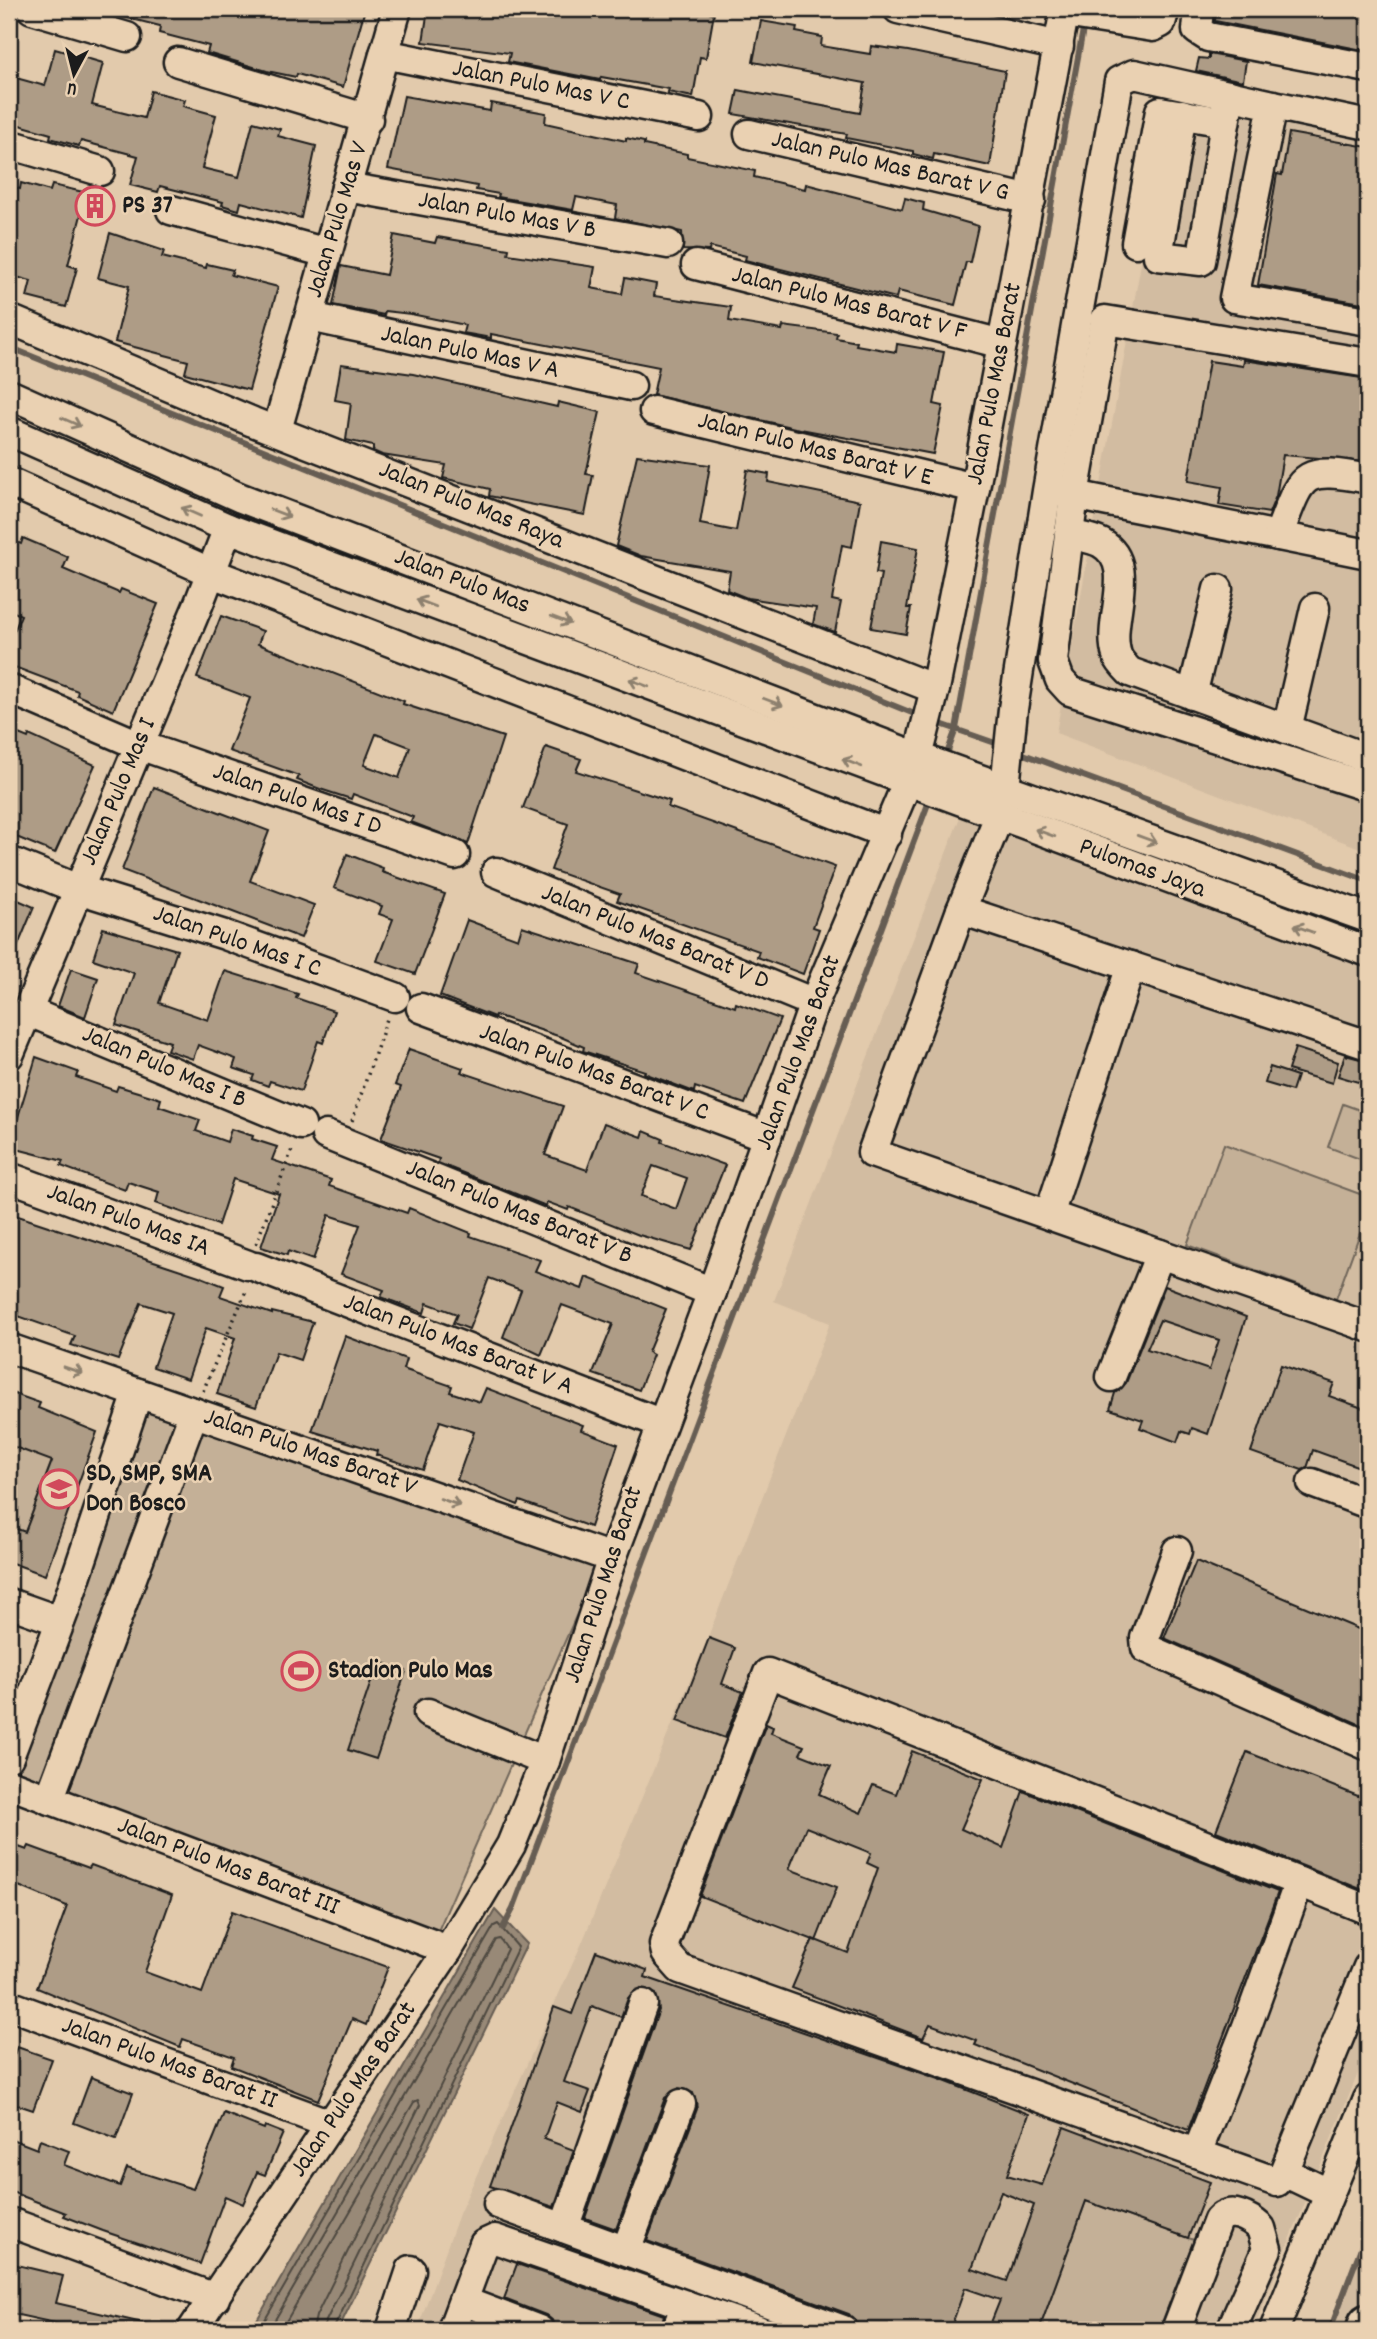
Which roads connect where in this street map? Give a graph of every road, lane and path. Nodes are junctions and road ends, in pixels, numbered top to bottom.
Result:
1 (32, 9) edge
2 (397, 9) edge
3 (905, 9) edge
4 (1165, 9) edge
5 (1199, 9) edge
6 (1070, 12) edge
7 (127, 37) dead end
8 (1059, 46) junction
9 (384, 54) junction
10 (178, 62) dead end
11 (1368, 68) edge
12 (1166, 81) junction
13 (1273, 105) junction
14 (1228, 108) junction
15 (1171, 112) junction
16 (699, 117) dead end
17 (368, 119) junction
18 (1368, 125) edge
19 (749, 134) dead end
20 (9, 144) edge
21 (100, 171) dead end
22 (346, 187) junction
23 (1031, 200) junction
24 (171, 210) dead end
25 (1136, 243) dead end
26 (668, 244) dead end
27 (327, 253) junction
28 (696, 265) dead end
29 (310, 317) junction
30 (9, 319) edge
31 (1368, 321) edge
32 (1002, 344) junction
33 (1368, 363) edge
34 (631, 386) dead end
35 (9, 394) edge
36 (654, 411) dead end
37 (9, 430) edge
38 (277, 430) junction
39 (1368, 479) edge
40 (9, 481) edge
41 (975, 488) junction
42 (1061, 493) junction
43 (226, 531) junction
44 (1069, 534) junction
45 (1278, 536) junction
46 (1368, 554) edge
47 (213, 570) junction
48 (1217, 589) dead end
49 (1315, 608) dead end
50 (9, 689) edge
51 (1192, 695) junction
52 (933, 696) junction
53 (1287, 729) junction
54 (139, 745) junction
55 (920, 754) junction
56 (1368, 755) edge
57 (1006, 775) junction
58 (1368, 787) edge
59 (901, 803) junction
60 (999, 816) junction
61 (455, 855) dead end
62 (9, 861) edge
63 (496, 872) dead end
64 (78, 890) junction
65 (961, 910) junction
66 (1368, 918) edge
67 (1368, 952) edge
68 (1131, 966) junction
69 (395, 998) joint
70 (814, 1003) junction
71 (421, 1008) dead end
72 (16, 1030) edge
73 (1368, 1045) edge
74 (324, 1134) junction
75 (767, 1137) junction
76 (9, 1177) edge
77 (1049, 1215) junction
78 (1160, 1254) junction
79 (252, 1266) junction
80 (712, 1292) junction
81 (1368, 1327) edge
82 (9, 1348) edge
83 (1111, 1377) dead end
84 (138, 1393) junction
85 (194, 1412) junction
86 (660, 1423) junction
87 (1312, 1483) dead end
88 (1368, 1504) edge
89 (1177, 1551) dead end
90 (611, 1558) junction
91 (9, 1603) edge
92 (60, 1621) junction
93 (428, 1713) dead end
94 (1368, 1746) edge
95 (9, 1757) edge
96 (545, 1761) junction
97 (9, 1784) edge
98 (49, 1800) junction
99 (1299, 1882) junction
100 (1368, 1910) edge
101 (448, 1950) junction
102 (1368, 1967) edge
103 (643, 2004) dead end
104 (9, 2005) edge
105 (1368, 2099) edge
106 (681, 2104) dead end
107 (330, 2124) junction
108 (1197, 2153) junction
109 (1284, 2172) junction
110 (1328, 2193) junction
111 (498, 2204) dead end
112 (9, 2222) edge
113 (564, 2228) junction
114 (626, 2250) junction
115 (411, 2270) dead end
116 (215, 2298) junction
117 (463, 2301) junction
118 (681, 2318) edge
119 (728, 2325) edge
120 (1368, 2325) edge
121 (192, 2330) edge
122 (391, 2330) edge
123 (452, 2330) edge
124 (539, 2330) edge
125 (758, 2330) edge
126 (843, 2330) edge
127 (1176, 2330) edge
128 (1231, 2330) edge
129 (1274, 2330) edge
130 (1366, 2330) edge

1 - 7 street
2 - 9 street, Jalan Pulo Mas V
3 - 8 street
4 - 6 street
5 - 11 street
6 - 8 street, Jalan Pulo Mas Barat
8 - 23 street, Jalan Pulo Mas Barat
9 - 16 street, Jalan Pulo Mas V C
9 - 17 street, Jalan Pulo Mas V
10 - 17 street
12 - 14 street
12 - 15 street
12 - 42 street
13 - 14 street
13 - 18 street
13 - 31 street
14 - 15 street
14 - 15 street
15 - 25 street
17 - 22 street, Jalan Pulo Mas V
19 - 23 street, Jalan Pulo Mas Barat V G
20 - 21 street
22 - 26 street, Jalan Pulo Mas V B
22 - 27 street, Jalan Pulo Mas V
23 - 32 street, Jalan Pulo Mas Barat
24 - 27 street
27 - 29 street, Jalan Pulo Mas V
28 - 32 street, Jalan Pulo Mas Barat V F
29 - 34 street, Jalan Pulo Mas V A
29 - 38 street, Jalan Pulo Mas V
30 - 38 street, Jalan Pulo Mas Raya
32 - 41 street, Jalan Pulo Mas Barat
33 - 42 street
35 -> 55 street, Jalan Pulo Mas
36 - 41 street, Jalan Pulo Mas Barat V E
43 -> 37 street, Jalan Pulo Mas
38 - 52 street, Jalan Pulo Mas Raya
39 - 45 street
40 - 47 street
41 - 52 street, Jalan Pulo Mas Barat
42 - 44 street
42 - 45 street
42 - 57 street
43 - 47 street, Jalan Pulo Mas I
59 -> 43 street, Jalan Pulo Mas
44 - 51 street
44 - 58 street
45 - 46 street
47 - 54 street, Jalan Pulo Mas I
47 - 59 street
48 - 51 street
49 - 53 street
50 - 54 street, Jalan Pulo Mas I D
51 - 53 street
52 - 55 street, Jalan Pulo Mas Barat
53 - 56 street
54 - 61 street, Jalan Pulo Mas I D
54 - 64 street, Jalan Pulo Mas I
55 - 57 street, Pulomas Jaya
57 -> 66 street, Pulomas Jaya
59 - 60 street, Pulomas Jaya
59 - 70 street, Jalan Pulo Mas Barat
60 - 65 street
67 -> 60 street, Pulomas Jaya
62 - 64 street, Jalan Pulo Mas I C
63 - 70 street, Jalan Pulo Mas Barat V D
64 - 69 street, Jalan Pulo Mas I C
64 - 72 street, Jalan Pulo Mas I
65 - 68 street
65 - 77 street
68 - 73 street
68 - 77 street
69 - 74 path
70 - 75 street, Jalan Pulo Mas Barat
71 - 75 street, Jalan Pulo Mas Barat V C
72 - 74 street, Jalan Pulo Mas I B
74 - 79 path
74 - 80 street, Jalan Pulo Mas Barat V B
75 - 80 street, Jalan Pulo Mas Barat
76 - 79 street, Jalan Pulo Mas IA
77 - 78 street
78 - 81 street
78 - 83 street
79 - 85 path
79 - 86 street, Jalan Pulo Mas Barat V A
80 - 86 street, Jalan Pulo Mas Barat
82 -> 84 street, Jalan Pulo Mas Barat V
84 - 85 street, Jalan Pulo Mas Barat V
84 - 92 street
85 -> 90 street, Jalan Pulo Mas Barat V
85 - 98 street
86 - 90 street, Jalan Pulo Mas Barat
87 - 88 street
89 - 94 street
90 - 96 street, Jalan Pulo Mas Barat
91 - 92 street
92 - 95 street
93 - 96 street
96 - 101 street, Jalan Pulo Mas Barat
97 - 98 street, Jalan Pulo Mas Barat III
98 - 101 street, Jalan Pulo Mas Barat III
99 - 100 street
99 - 108 street
99 - 108 street
101 - 107 street, Jalan Pulo Mas Barat
102 - 109 street
103 - 113 street
104 - 107 street, Jalan Pulo Mas Barat II
105 - 110 street
106 - 114 street
107 - 116 street, Jalan Pulo Mas Barat
108 - 109 street
109 - 110 street
110 - 129 street
111 - 113 street
112 - 116 street
113 - 114 street
114 - 126 street
115 - 122 street
116 - 121 street, Jalan Pulo Mas Barat
117 - 118 street
117 - 123 street
117 - 124 street
118 - 119 street
119 - 125 street
120 - 130 highway
127 - 128 street

